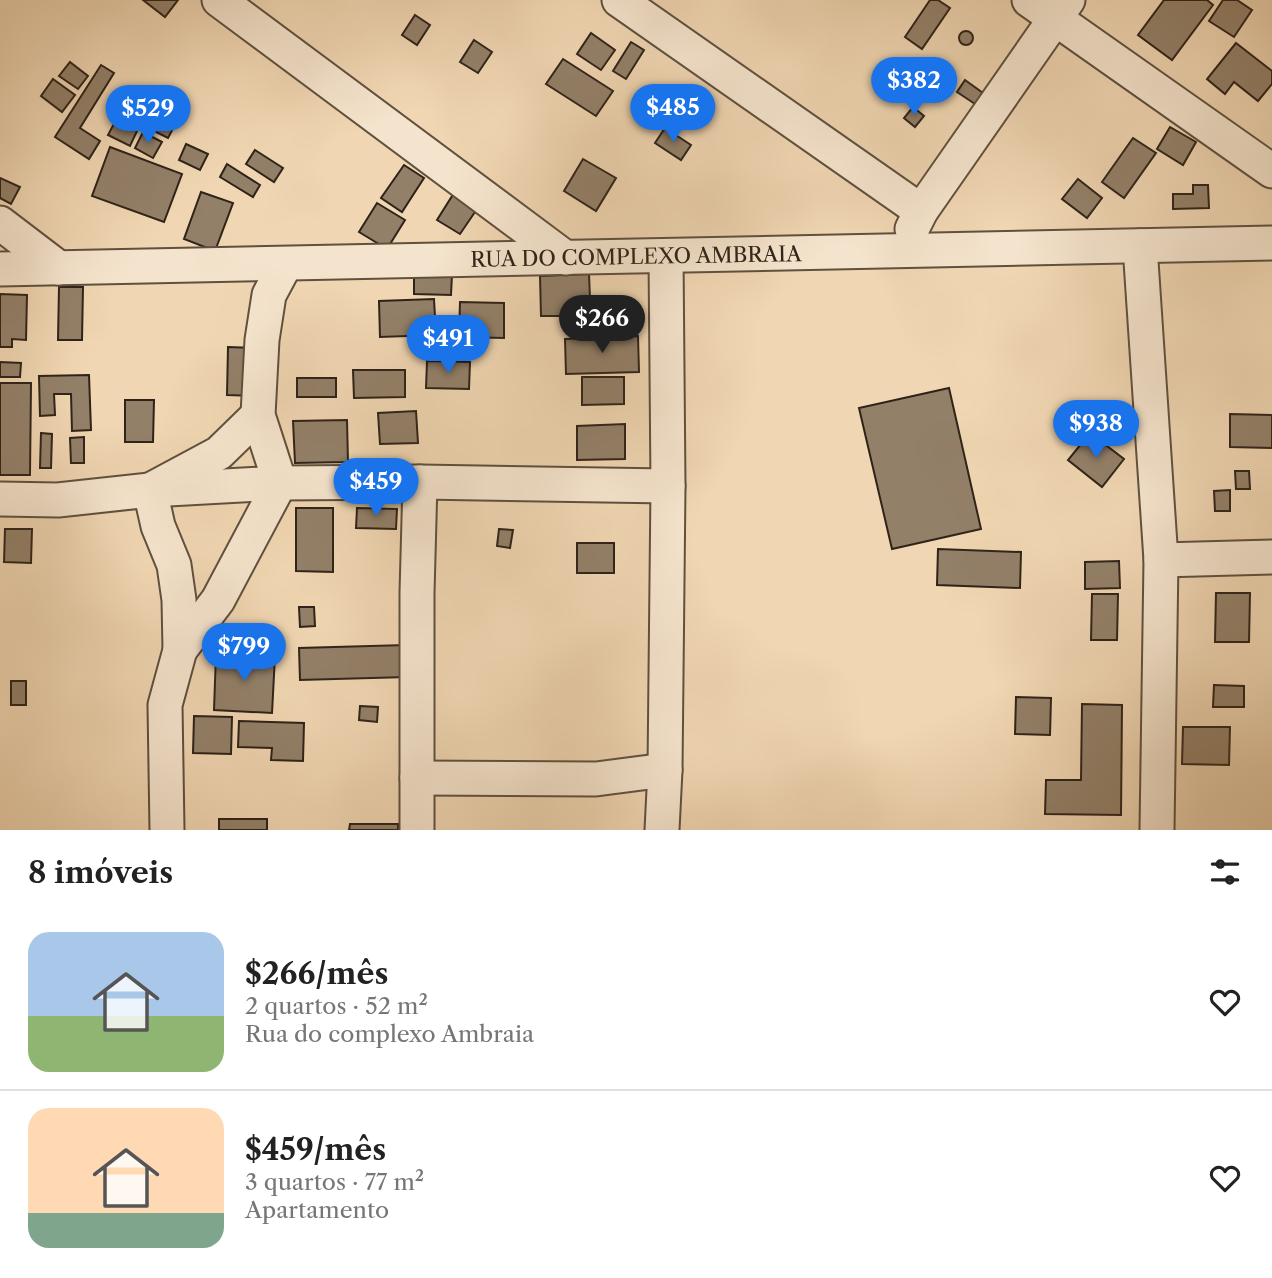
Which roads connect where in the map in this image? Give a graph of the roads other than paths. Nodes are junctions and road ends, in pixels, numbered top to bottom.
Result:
1 (219, 0) edge
2 (619, 0) edge
3 (1050, 6) edge
4 (1272, 171) edge
5 (921, 211) junction
6 (0, 223) edge
7 (1272, 243) edge
8 (1140, 246) junction
9 (900, 251) junction
10 (666, 257) junction
11 (566, 258) junction
12 (285, 265) junction
13 (59, 268) junction
14 (0, 269) edge
15 (258, 415) junction
16 (420, 482) junction
17 (280, 483) junction
18 (668, 486) junction
19 (150, 490) junction
20 (0, 499) edge
21 (1272, 557) edge
22 (1161, 560) junction
23 (180, 650) junction
24 (665, 770) junction
25 (417, 778) junction
26 (167, 830) edge
27 (417, 830) edge
28 (662, 830) edge
29 (1157, 830) edge

1 - 11 street
2 - 5 street
3 - 4 street
3 - 5 street
5 - 9 street
6 - 13 street
7 - 8 street, RUA DO COMPLEXO AMBRAIA
8 - 9 street, RUA DO COMPLEXO AMBRAIA
8 - 22 street
9 - 10 street, RUA DO COMPLEXO AMBRAIA
10 - 11 street, RUA DO COMPLEXO AMBRAIA
10 - 18 street
11 - 12 street, RUA DO COMPLEXO AMBRAIA
12 - 13 street, RUA DO COMPLEXO AMBRAIA
12 - 15 street
13 - 14 street, RUA DO COMPLEXO AMBRAIA
15 - 17 street
15 - 19 street
16 - 17 street
16 - 18 street
16 - 25 street
17 - 19 street
17 - 23 street
18 - 24 street
19 - 20 street
19 - 23 street
21 - 22 street
22 - 29 street
23 - 26 street
24 - 25 street
24 - 28 street
25 - 27 street

